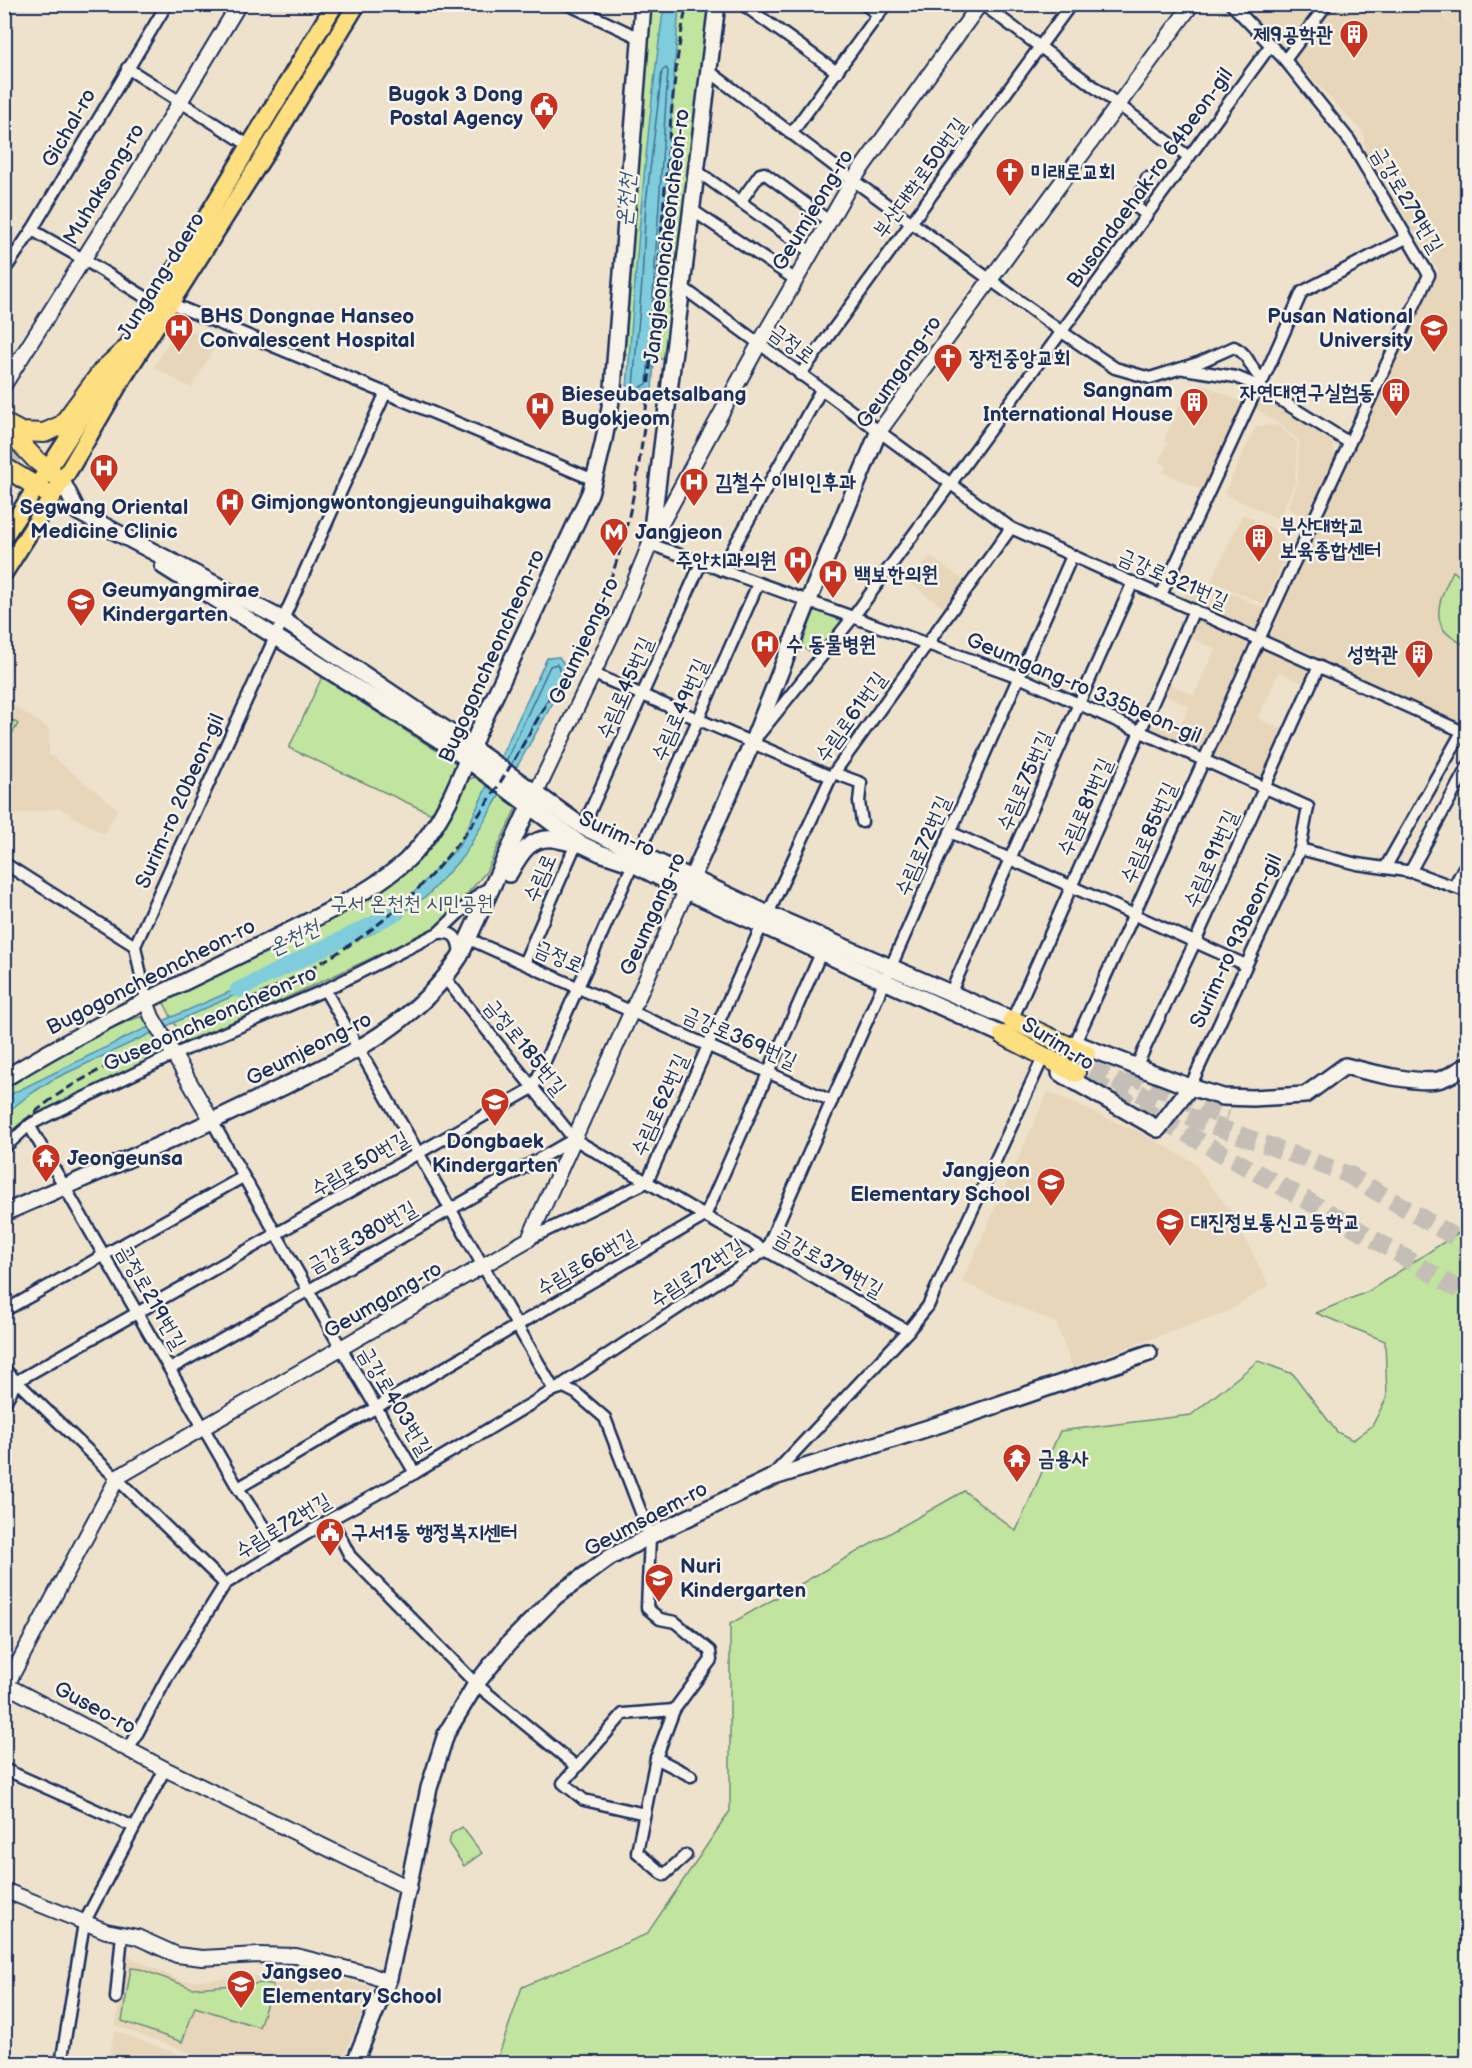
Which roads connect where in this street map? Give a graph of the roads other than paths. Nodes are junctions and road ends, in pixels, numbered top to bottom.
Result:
1 (167, 4) edge
2 (239, 4) edge
3 (335, 4) edge
4 (357, 4) edge
5 (567, 4) edge
6 (643, 4) edge
7 (717, 4) edge
8 (742, 4) edge
9 (864, 4) edge
10 (886, 4) edge
11 (981, 4) edge
12 (1071, 4) edge
13 (1192, 4) edge
14 (1231, 4) edge
15 (1327, 4) edge
16 (879, 15) junction
17 (640, 38) junction
18 (1270, 46) junction
19 (1040, 47) junction
20 (1285, 60) junction
21 (127, 68) junction
22 (709, 71) junction
23 (837, 72) junction
24 (179, 101) junction
25 (1119, 105) junction
26 (791, 134) junction
27 (250, 146) junction
28 (1189, 157) junction
29 (697, 171) junction
30 (1147, 178) dead end
31 (853, 180) junction
32 (740, 202) junction
33 (692, 210) junction
34 (1147, 215) junction
35 (830, 221) junction
36 (912, 222) junction
37 (32, 230) junction
38 (1406, 238) junction
39 (811, 252) junction
40 (83, 259) junction
41 (4, 271) edge
42 (796, 280) junction
43 (990, 280) junction
44 (682, 287) junction
45 (162, 303) junction
46 (1062, 332) junction
47 (759, 344) junction
48 (124, 351) junction
49 (1181, 369) junction
50 (800, 375) junction
51 (1260, 383) junction
52 (4, 385) edge
53 (821, 390) junction
54 (386, 392) junction
55 (83, 398) junction
56 (4, 417) edge
57 (4, 425) edge
58 (878, 433) junction
59 (1348, 442) junction
60 (4, 466) edge
61 (594, 480) junction
62 (50, 483) junction
63 (950, 485) junction
64 (78, 512) junction
65 (1011, 528) junction
66 (4, 537) edge
67 (650, 544) junction
68 (1072, 556) junction
69 (701, 563) junction
70 (721, 570) junction
71 (4, 573) edge
72 (1133, 582) junction
73 (758, 584) junction
74 (1161, 595) junction
75 (808, 602) junction
76 (1194, 610) junction
77 (854, 616) junction
78 (283, 620) junction
79 (275, 637) junction
80 (1258, 638) junction
81 (927, 644) junction
82 (1319, 666) junction
83 (594, 674) junction
84 (1019, 677) junction
85 (643, 695) junction
86 (1080, 704) junction
87 (698, 718) junction
88 (1140, 732) junction
89 (1465, 733) edge
90 (752, 743) junction
91 (473, 756) junction
92 (1203, 760) junction
93 (1467, 766) edge
94 (832, 775) junction
95 (1264, 788) junction
96 (527, 794) junction
97 (1308, 807) joint
98 (862, 822) dead end
99 (583, 828) junction
100 (950, 832) junction
101 (579, 843) junction
102 (1300, 849) junction
103 (636, 859) junction
104 (1011, 860) junction
105 (1467, 860) edge
106 (4, 863) edge
107 (1385, 868) junction
108 (1410, 872) junction
109 (495, 884) junction
110 (689, 885) junction
111 (1454, 886) junction
112 (1071, 887) junction
113 (1467, 892) edge
114 (1134, 915) junction
115 (765, 920) junction
116 (438, 933) junction
117 (469, 939) junction
118 (1195, 942) junction
119 (135, 946) junction
120 (821, 953) junction
121 (460, 956) junction
122 (524, 963) junction
123 (1246, 965) junction
124 (888, 974) junction
125 (445, 978) junction
126 (578, 987) junction
127 (325, 990) junction
128 (950, 994) junction
129 (146, 1001) junction
130 (632, 1011) junction
131 (1008, 1028) junction
132 (708, 1045) junction
133 (1080, 1048) junction
134 (359, 1050) junction
135 (173, 1052) junction
136 (1045, 1060) junction
137 (1467, 1065) edge
138 (1136, 1067) junction
139 (770, 1072) junction
140 (1076, 1073) tunnel mouth
141 (4, 1079) edge
142 (1190, 1087) junction
143 (533, 1088) junction
144 (832, 1101) junction
145 (212, 1121) junction
146 (28, 1125) junction
147 (574, 1139) junction
148 (4, 1148) edge
149 (418, 1153) junction
150 (243, 1177) junction
151 (647, 1182) junction
152 (65, 1186) junction
153 (449, 1209) junction
154 (4, 1213) edge
155 (705, 1216) junction
156 (276, 1234) junction
157 (529, 1239) junction
158 (766, 1250) junction
159 (104, 1255) junction
160 (482, 1267) junction
161 (308, 1290) junction
162 (4, 1311) edge
163 (138, 1312) junction
164 (517, 1326) junction
165 (908, 1330) junction
166 (341, 1348) junction
167 (1149, 1353) dead end
168 (4, 1369) edge
169 (170, 1369) junction
170 (16, 1381) junction
171 (554, 1390) junction
172 (4, 1404) edge
173 (376, 1408) junction
174 (203, 1427) junction
175 (415, 1473) junction
176 (117, 1477) junction
177 (771, 1478) junction
178 (238, 1488) junction
179 (331, 1519) junction
180 (650, 1536) junction
181 (279, 1550) junction
182 (225, 1584) junction
183 (476, 1684) junction
184 (5, 1686) edge
185 (674, 1710) junction
186 (129, 1749) junction
187 (656, 1758) junction
188 (576, 1766) junction
189 (4, 1769) edge
190 (165, 1769) junction
191 (691, 1776) dead end
192 (645, 1814) junction
193 (134, 1827) junction
194 (686, 1855) dead end
195 (409, 1888) junction
196 (4, 1890) edge
197 (84, 1923) junction
198 (122, 1934) junction
199 (387, 1982) junction
200 (116, 1998) dead end
201 (61, 2064) edge
202 (354, 2064) edge

1 - 21 street, Gichal-ro
2 - 24 street, Muhaksong-ro
3 - 27 main road, Jungang-daero
4 - 45 main road, Jungang-daero
5 - 17 street
6 - 17 main road, Bugogoncheoncheon-ro
7 - 22 main road, Jangjeononcheoncheon-ro
8 - 23 street
9 - 16 street
10 - 16 street
11 - 19 street
11 - 31 street, Geumjeong-ro
12 - 19 street, 부산대학로50번길
13 - 25 street, Geumgang-ro
14 - 18 street, 금강로279번길
15 - 20 street
16 - 23 street
17 - 61 main road, Bugogoncheoncheon-ro
18 - 20 street, 금강로279번길
18 - 28 street, Busandaehak-ro 64beon-gil
19 - 25 street
19 - 36 street, 부산대학로50번길
20 - 38 street, 금강로279번길
21 - 24 street
21 - 37 street, Gichal-ro
22 - 26 street
22 - 29 main road, Jangjeononcheoncheon-ro
23 - 26 street
24 - 27 street
24 - 40 street, Muhaksong-ro
25 - 28 street
25 - 43 street, Geumgang-ro
26 - 31 street
27 - 45 main road, Jungang-daero
28 - 34 street, Busandaehak-ro 64beon-gil
29 - 32 street
29 - 33 main road, Jangjeononcheoncheon-ro
30 - 34 street
31 - 35 street, Geumjeong-ro
31 - 36 street
32 - 35 street
32 - 39 street
33 - 42 street
33 - 44 main road, Jangjeononcheoncheon-ro
34 - 46 street, Busandaehak-ro 64beon-gil
35 - 39 street, Geumjeong-ro
36 - 43 street
36 - 50 street, 부산대학로50번길
37 - 40 street
37 - 41 street, Gichal-ro
38 - 51 street
38 - 59 street, 금강로279번길
39 - 42 street, Geumjeong-ro
40 - 45 street
40 - 52 street, Muhaksong-ro
42 - 47 street, Geumjeong-ro
43 - 46 street
43 - 58 street, Geumgang-ro
44 - 47 street, 금정로
44 - 67 main road, Jangjeononcheoncheon-ro
45 - 48 main road, Jungang-daero
45 - 54 street
45 - 62 main road, Jungang-daero
46 - 49 street
46 - 63 street, Busandaehak-ro 64beon-gil
47 - 50 street, 금정로
47 - 67 street, Geumjeong-ro
48 - 55 highway
48 - 62 main road, Jungang-daero
49 - 51 street
49 - 51 street
50 - 53 street, 금정로
51 - 59 street
51 - 74 street
53 - 58 street, 금정로
53 - 70 street
54 - 61 street
54 - 78 street, Surim-ro 20beon-gil
55 - 56 street
55 - 57 highway
57 - 62 highway
58 - 63 street, 금강로321번길
58 - 75 main road, Geumgang-ro
59 - 80 street, 금강로279번길
60 - 62 highway
61 - 91 main road, Bugogoncheoncheon-ro
62 - 64 main road
62 - 66 main road, Jungang-daero
62 - 71 main road, Jungang-daero
63 - 65 street, 금강로321번길
63 - 77 street, Busandaehak-ro 64beon-gil
64 - 78 main road, Surim-ro
64 - 79 main road, Surim-ro
65 - 68 street, 금강로321번길
65 - 81 street, 수림로61번길
67 - 69 street, Geumgang-ro 335beon-gil
67 - 83 street, Geumjeong-ro
68 - 72 street, 금강로321번길
68 - 84 street, 수림로72번길
69 - 70 street, Geumgang-ro 335beon-gil
69 - 85 street, 수림로45번길
70 - 73 street, Geumgang-ro 335beon-gil
72 - 74 street, 금강로321번길
72 - 86 street, 수림로75번길
73 - 75 street, Geumgang-ro 335beon-gil
73 - 87 street, 수림로49번길
74 - 76 street, 금강로321번길
75 - 77 street, Geumgang-ro 335beon-gil
75 - 90 main road, Geumgang-ro
76 - 80 street, 금강로321번길
76 - 88 street, 수림로81번길
77 - 81 street, Geumgang-ro 335beon-gil
77 - 90 street, Busandaehak-ro 64beon-gil
78 - 79 street, Surim-ro 20beon-gil
78 - 91 main road, Surim-ro
79 - 91 main road, Surim-ro
79 - 119 street, Surim-ro 20beon-gil
80 - 82 street, 금강로321번길
80 - 92 street, 수림로85번길
81 - 84 street, Geumgang-ro 335beon-gil
81 - 94 street, 수림로61번길
82 - 89 street, 금강로321번길
82 - 95 street, 수림로91번길
83 - 85 street
83 - 96 street, Geumjeong-ro
84 - 86 street, Geumgang-ro 335beon-gil
84 - 100 street, 수림로72번길
85 - 87 street
85 - 99 street, 수림로45번길
86 - 88 street, Geumgang-ro 335beon-gil
86 - 104 street, 수림로75번길
87 - 90 street
87 - 103 street, 수림로49번길
88 - 92 street, Geumgang-ro 335beon-gil
88 - 112 street, 수림로81번길
89 - 107 street
90 - 94 street
90 - 110 main road, Geumgang-ro
91 - 96 main road, Surim-ro
91 - 129 main road, Bugogoncheoncheon-ro
92 - 95 street, Geumgang-ro 335beon-gil
92 - 114 street, 수림로85번길
93 - 108 street
94 - 98 street
94 - 115 street, 수림로61번길
95 - 97 street, Geumgang-ro 335beon-gil
95 - 118 street, 수림로91번길
96 - 99 main road, Surim-ro
96 - 101 main road, Surim-ro
96 - 109 main road, Geumjeong-ro
97 - 102 street, Surim-ro 93beon-gil
99 - 103 main road, Surim-ro
100 - 104 street
100 - 124 street, 수림로72번길
101 - 103 main road, Surim-ro
101 - 109 main road
101 - 122 street, 수림로
102 - 107 street
102 - 123 street, Surim-ro 93beon-gil
103 - 110 main road, Surim-ro
103 - 126 street
104 - 112 street
104 - 128 street, 수림로75번길
105 - 111 street
106 - 119 street
107 - 108 street
108 - 111 street
109 - 116 street, Guseooncheoncheon-ro
109 - 117 main road, Geumjeong-ro
110 - 115 main road, Surim-ro
110 - 130 street, Geumgang-ro
111 - 113 street
112 - 114 street
112 - 131 street, 수림로81번길
114 - 118 street
114 - 133 street, 수림로85번길
115 - 120 main road, Surim-ro
115 - 124 main road, Surim-ro
115 - 132 street, 수림로62번길
116 - 121 street
116 - 127 street, Guseooncheoncheon-ro
117 - 121 main road, Geumjeong-ro
117 - 122 street, 금정로
118 - 123 street
118 - 138 street, 수림로91번길
119 - 129 street
120 - 124 main road, Surim-ro
120 - 139 street
121 - 125 main road, Geumjeong-ro
122 - 126 street, 금정로
123 - 142 street, Surim-ro 93beon-gil
124 - 128 main road, Surim-ro
124 - 131 main road, Surim-ro
124 - 144 street, 수림로72번길
125 - 134 main road, Geumjeong-ro
125 - 143 street, 금정로185번길
126 - 130 street, 금정로
126 - 143 street
127 - 134 street
127 - 135 street, Guseooncheoncheon-ro
128 - 131 main road, Surim-ro
129 - 135 street
129 - 141 main road, Bugogoncheoncheon-ro
130 - 132 street, 금강로369번길
130 - 147 street, Geumgang-ro
131 - 133 highway
131 - 136 highway
132 - 139 street, 금강로369번길
132 - 151 street, 수림로62번길
133 - 138 main road, Surim-ro
134 - 145 main road, Geumjeong-ro
134 - 149 street
135 - 145 street
135 - 146 street, Guseooncheoncheon-ro
136 - 140 highway
136 - 142 main road, Surim-ro
136 - 165 street
137 - 142 main road, Surim-ro
138 - 142 main road, Surim-ro
139 - 144 street, 금강로369번길
139 - 155 street
143 - 147 street, 금정로185번길
143 - 149 street, 수림로50번길
144 - 158 street, 수림로72번길
145 - 150 street, 금강로403번길
145 - 152 main road, Geumjeong-ro
146 - 148 street, Guseooncheoncheon-ro
146 - 152 street, 금정로219번길
147 - 151 street, 금강로379번길
147 - 153 street, 금강로380번길
147 - 157 street, Geumgang-ro
149 - 153 street
149 - 156 street, 수림로50번길
150 - 156 street, 금강로403번길
150 - 159 street
151 - 155 street, 금강로379번길
151 - 157 street, 수림로62번길
152 - 154 main road, Geumjeong-ro
152 - 159 street, 금정로219번길
153 - 160 street
153 - 161 street, 금강로380번길
155 - 158 street, 금강로379번길
155 - 164 street, 수림로66번길
156 - 161 street, 금강로403번길
156 - 163 street, 수림로50번길
157 - 160 street, Geumgang-ro
158 - 165 street, 금강로379번길
158 - 171 street, 수림로72번길
159 - 162 street
159 - 163 street, 금정로219번길
160 - 164 street
160 - 166 street, Geumgang-ro
161 - 166 street, 금강로403번길
161 - 169 street, 금강로380번길
163 - 169 street, 금정로219번길
163 - 170 street, 수림로50번길
164 - 171 street
164 - 173 street, 수림로66번길
165 - 177 street
166 - 173 street, 금강로403번길
166 - 174 street, Geumgang-ro
167 - 177 main road, Geumsaem-ro
168 - 170 street
169 - 174 street, 금정로219번길
170 - 172 street
170 - 176 street
171 - 175 street, 수림로72번길
171 - 180 street
173 - 175 street, 금강로403번길
173 - 178 street, 수림로66번길
174 - 176 street, Geumgang-ro
174 - 178 street, 금정로219번길
175 - 179 street, 수림로72번길
176 - 182 street
176 - 184 street
177 - 180 main road, Geumsaem-ro
178 - 181 street, 금정로219번길
179 - 181 street, 수림로72번길
179 - 183 street
180 - 183 main road, Geumsaem-ro
180 - 185 street
181 - 182 street, 수림로72번길
182 - 186 street, 수림로72번길
183 - 188 street
183 - 195 main road, Geumsaem-ro
184 - 186 street, Guseo-ro
185 - 187 street
185 - 188 street
186 - 190 street, Guseo-ro
187 - 191 street
187 - 192 street
188 - 192 street
189 - 193 street
190 - 193 street
190 - 195 street, Guseo-ro
192 - 194 street
193 - 197 street
195 - 199 main road, Geumsaem-ro
196 - 197 street
197 - 198 street
197 - 201 street
198 - 199 street
198 - 200 street
199 - 202 main road, Geumsaem-ro

